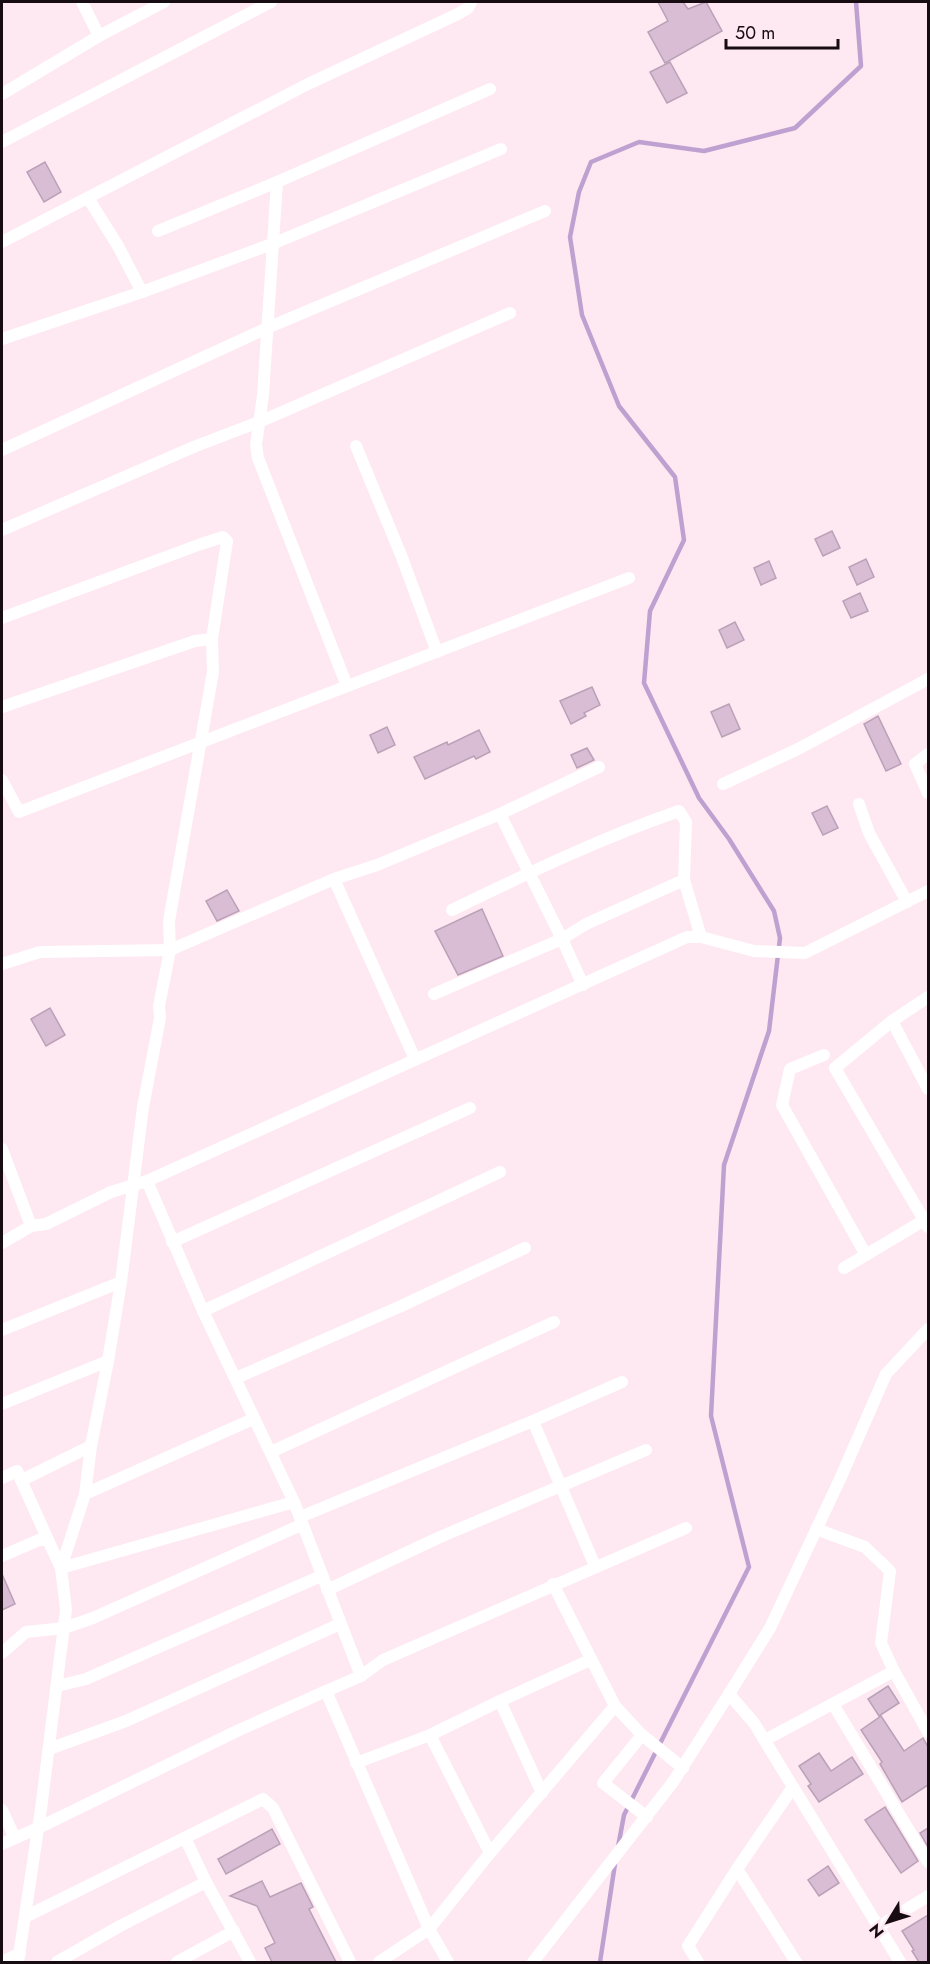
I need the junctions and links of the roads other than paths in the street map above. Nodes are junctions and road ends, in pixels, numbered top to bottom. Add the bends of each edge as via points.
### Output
1 (82, 2) edge
2 (164, 2) edge
3 (271, 2) edge
4 (471, 2) edge
5 (99, 36) junction
6 (490, 89) dead end
7 (2, 94) edge
8 (2, 142) edge
9 (501, 149) dead end
10 (277, 182) junction
11 (88, 198) junction
12 (546, 212) dead end
13 (158, 231) dead end
14 (2, 242) edge
15 (272, 244) junction
16 (142, 292) junction
17 (510, 313) dead end
18 (267, 328) junction
19 (2, 339) edge
20 (259, 422) junction
21 (356, 446) dead end
22 (2, 450) edge
23 (2, 530) edge
24 (629, 578) dead end
25 (2, 618) edge
26 (212, 639) junction
27 (436, 652) junction
28 (928, 679) edge
29 (347, 686) junction
30 (2, 708) edge
31 (200, 742) junction
32 (928, 754) edge
33 (599, 767) dead end
34 (2, 780) edge
35 (723, 784) dead end
36 (928, 793) edge
37 (859, 804) dead end
38 (500, 814) junction
39 (530, 873) junction
40 (334, 879) junction
41 (684, 880) junction
42 (928, 891) edge
43 (907, 902) junction
44 (452, 910) dead end
45 (701, 937) junction
46 (562, 939) junction
47 (170, 950) junction
48 (2, 964) edge
49 (583, 985) junction
50 (434, 994) dead end
51 (928, 997) edge
52 (892, 1021) junction
53 (824, 1055) dead end
54 (415, 1059) junction
55 (928, 1089) edge
56 (470, 1108) dead end
57 (2, 1149) edge
58 (500, 1172) dead end
59 (147, 1181) junction
60 (134, 1185) junction
61 (927, 1222) edge
62 (32, 1226) junction
63 (172, 1242) junction
64 (2, 1243) edge
65 (525, 1248) dead end
66 (866, 1255) junction
67 (844, 1268) dead end
68 (121, 1282) junction
69 (202, 1311) junction
70 (554, 1322) dead end
71 (928, 1329) edge
72 (2, 1330) edge
73 (108, 1361) junction
74 (236, 1378) junction
75 (622, 1382) dead end
76 (2, 1404) edge
77 (253, 1419) junction
78 (533, 1421) junction
79 (90, 1446) junction
80 (646, 1450) dead end
81 (271, 1452) junction
82 (2, 1478) edge
83 (22, 1480) junction
84 (561, 1485) junction
85 (85, 1494) junction
86 (294, 1502) junction
87 (300, 1521) junction
88 (686, 1528) dead end
89 (816, 1529) junction
90 (48, 1540) junction
91 (2, 1556) edge
92 (595, 1566) junction
93 (61, 1568) junction
94 (321, 1576) junction
95 (553, 1584) junction
96 (327, 1590) junction
97 (340, 1624) junction
98 (64, 1628) junction
99 (2, 1653) edge
100 (590, 1660) junction
101 (894, 1671) junction
102 (361, 1676) junction
103 (57, 1686) junction
104 (326, 1691) junction
105 (729, 1694) junction
106 (500, 1701) junction
107 (833, 1704) junction
108 (615, 1706) junction
109 (928, 1732) edge
110 (430, 1735) junction
111 (646, 1738) junction
112 (765, 1740) junction
113 (49, 1749) junction
114 (356, 1763) junction
115 (682, 1768) junction
116 (793, 1787) junction
117 (542, 1793) junction
118 (2, 1810) edge
119 (642, 1813) junction
120 (38, 1828) junction
121 (15, 1838) junction
122 (185, 1838) junction
123 (2, 1844) edge
124 (490, 1853) junction
125 (928, 1862) edge
126 (737, 1869) junction
127 (206, 1882) junction
128 (928, 1896) edge
129 (25, 1917) junction
130 (878, 1927) junction
131 (429, 1929) junction
132 (234, 1931) junction
133 (19, 1958) edge
134 (2, 1962) edge
135 (57, 1962) edge
136 (177, 1962) edge
137 (250, 1962) edge
138 (350, 1962) edge
139 (379, 1962) edge
140 (448, 1962) edge
141 (533, 1962) edge
142 (698, 1962) edge
143 (796, 1962) edge
144 (900, 1962) edge

1 - 5 street
2 - 5 street
3 - 8 street
4 - 11 street via 458,14 308,84
5 - 7 street
6 - 10 street
9 - 15 street
10 - 13 street
10 - 15 street
11 - 14 street
11 - 16 street
12 - 18 street
15 - 16 street
15 - 18 street
16 - 19 street
17 - 20 street
18 - 20 street
18 - 22 street
20 - 23 street
20 - 29 street via 258,458
21 - 27 street
24 - 27 street
25 - 26 street via 223,537 227,541
26 - 30 street via 195,641
26 - 31 street via 213,672
27 - 29 street
28 - 35 street via 798,749
29 - 31 street
31 - 34 street via 19,812
31 - 47 street via 169,921
32 - 36 street via 915,764
33 - 38 street
37 - 43 street via 869,833
38 - 39 street
38 - 40 street via 377,866
39 - 41 street via 679,812 686,822
39 - 44 street
39 - 46 street
40 - 47 street
40 - 54 street
41 - 45 street
41 - 46 street via 586,924
42 - 43 street
43 - 45 street via 805,953 754,951
45 - 49 street via 687,937
46 - 49 street
46 - 50 street
47 - 48 street via 40,951
47 - 60 street
49 - 54 street
51 - 52 street
52 - 55 street
52 - 61 street via 835,1068
53 - 66 street via 790,1069 782,1105
54 - 59 street
56 - 63 street
57 - 62 street
58 - 69 street
59 - 60 street
59 - 63 street
60 - 62 street via 46,1224
60 - 68 street
61 - 66 street
62 - 64 street
63 - 69 street
65 - 74 street
66 - 67 street
68 - 72 street
68 - 73 street
69 - 74 street
70 - 81 street
71 - 89 street via 886,1374
73 - 76 street
73 - 79 street
74 - 77 street
75 - 78 street
77 - 81 street
77 - 85 street
78 - 84 street
78 - 87 street
79 - 83 street
79 - 85 street
80 - 84 street
81 - 86 street
82 - 83 street via 17,1471
83 - 90 street
84 - 92 street
84 - 96 street via 440,1536
85 - 93 street
86 - 87 street
86 - 93 street
87 - 94 street
87 - 98 street
88 - 92 street
89 - 101 street via 865,1547 890,1571 881,1643
89 - 105 street via 770,1628
90 - 91 street
90 - 93 street
92 - 95 street
93 - 98 street
94 - 96 street
94 - 103 street via 86,1678
95 - 100 street
95 - 102 street via 383,1660
96 - 97 street
97 - 102 street
97 - 113 street via 126,1721
98 - 99 street via 26,1632
98 - 103 street
100 - 106 street
100 - 108 street
101 - 107 street
101 - 109 street
102 - 104 street
103 - 113 street
104 - 114 street
104 - 120 street
105 - 112 street
105 - 115 street
106 - 110 street
106 - 117 street
107 - 112 street
107 - 125 street
108 - 111 street
108 - 117 street
110 - 114 street
110 - 124 street
111 - 115 street
111 - 119 street via 603,1783
112 - 116 street
113 - 120 street
114 - 131 street
115 - 119 street
116 - 126 street
116 - 130 street
117 - 124 street
118 - 121 street
119 - 141 street via 626,1843
120 - 121 street
120 - 129 street
121 - 123 street
122 - 127 street
122 - 129 street
122 - 138 street via 263,1799 273,1808
124 - 131 street
126 - 142 street via 688,1946
126 - 143 street
127 - 132 street
127 - 135 street
128 - 130 street
129 - 133 street
130 - 144 street
131 - 139 street
131 - 140 street
132 - 136 street
132 - 137 street
133 - 134 street

